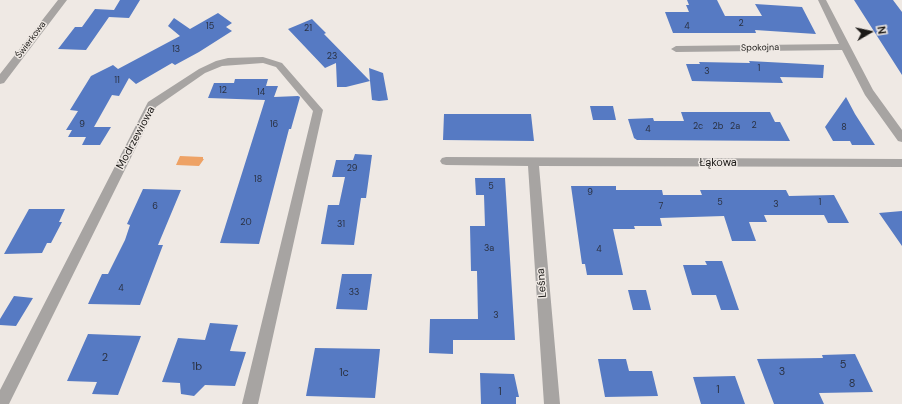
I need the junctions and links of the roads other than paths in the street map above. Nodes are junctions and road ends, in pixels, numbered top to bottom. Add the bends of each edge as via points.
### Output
1 (62, 0) edge
2 (822, 0) edge
3 (845, 48) junction
4 (676, 49) dead end
5 (0, 81) edge
6 (902, 138) edge
7 (446, 161) dead end
8 (533, 162) junction
9 (902, 163) edge
10 (2, 404) edge
11 (250, 404) edge
12 (552, 404) edge

1 - 5 street, Świerkowa
2 - 3 street
3 - 4 street, Spokojna
3 - 6 street via 869,92
7 - 8 street, Łąkowa
8 - 9 street, Łąkowa
8 - 12 street, Leśna
10 - 11 street, Modrzewiowa via 152,105 202,71 228,60 264,60 279,66 318,110

